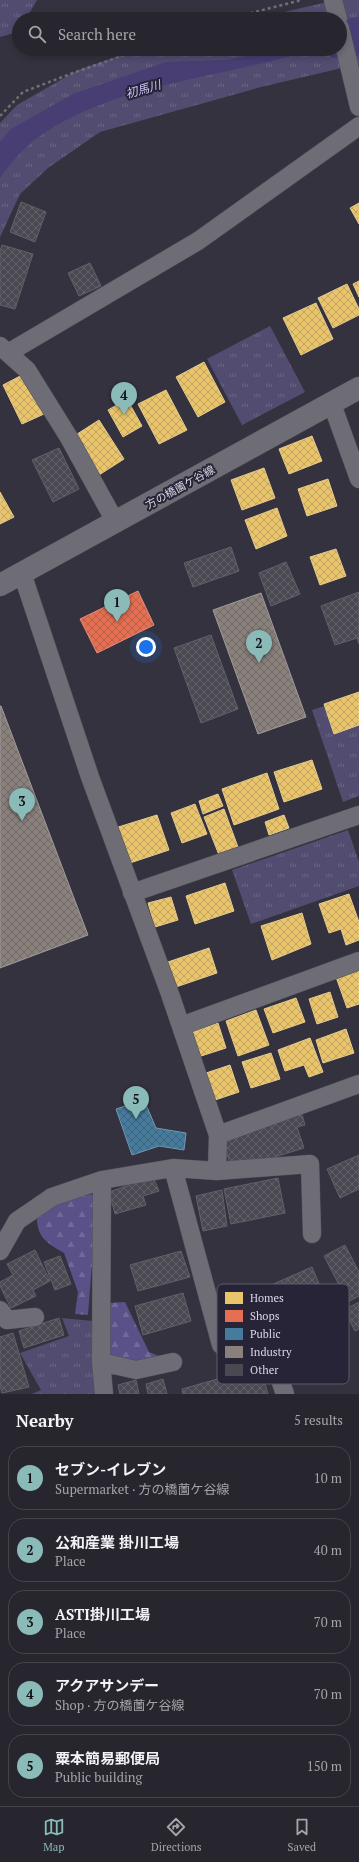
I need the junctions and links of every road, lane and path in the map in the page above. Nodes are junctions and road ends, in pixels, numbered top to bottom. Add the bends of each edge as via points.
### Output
1 (302, 0) edge
2 (255, 12) edge
3 (347, 55) edge
4 (121, 56) edge
5 (359, 107) edge
6 (0, 116) edge
7 (359, 126) edge
8 (4, 349) edge
9 (359, 388) edge
10 (332, 404) junction
11 (359, 479) edge
12 (116, 523) junction
13 (22, 573) junction
14 (0, 585) edge
15 (359, 814) edge
16 (132, 893) junction
17 (359, 961) edge
18 (181, 1026) junction
19 (359, 1084) edge
20 (218, 1135) junction
21 (173, 1168) junction
22 (217, 1171) junction
23 (102, 1180) junction
24 (312, 1234) dead end
25 (0, 1251) edge
26 (0, 1310) edge
27 (35, 1317) dead end
28 (217, 1330) edge
29 (100, 1362) junction
30 (174, 1362) dead end
31 (282, 1384) edge
32 (104, 1394) edge
33 (285, 1394) edge

1 - 2 path
3 - 5 street
4 - 6 path via 23,92
7 - 8 street via 198,241
8 - 12 street via 27,370 68,436
9 - 10 main road, 方の橋薗ケ谷線
10 - 11 street
10 - 12 main road, 方の橋薗ケ谷線
12 - 13 main road, 方の橋薗ケ谷線
13 - 14 main road, 方の橋薗ケ谷線
13 - 16 street via 90,777
15 - 16 street
16 - 18 street
17 - 18 street
18 - 20 street
19 - 20 street
20 - 22 street
21 - 22 street
21 - 23 street
21 - 28 street
22 - 24 street via 310,1164
23 - 25 street via 52,1197 17,1221
23 - 29 street
26 - 27 street via 7,1320
29 - 30 street via 136,1370
29 - 32 street
31 - 33 street

